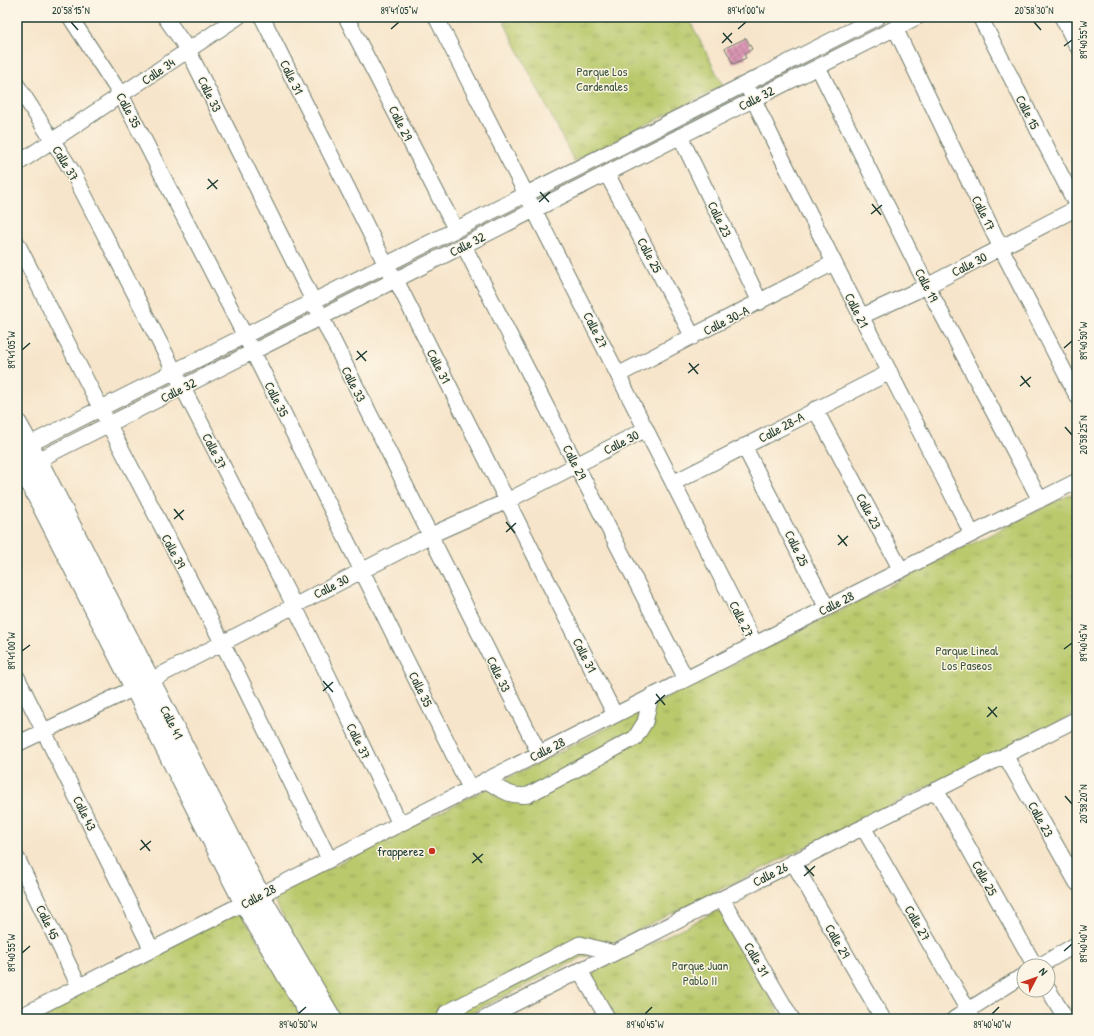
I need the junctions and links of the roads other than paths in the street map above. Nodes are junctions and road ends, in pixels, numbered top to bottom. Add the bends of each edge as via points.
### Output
1 (70, 17) edge
2 (166, 17) edge
3 (238, 17) edge
4 (262, 17) edge
5 (346, 17) edge
6 (436, 17) edge
7 (878, 17) edge
8 (917, 17) edge
9 (980, 17) edge
10 (1062, 17) edge
11 (895, 28) junction
12 (1077, 46) edge
13 (188, 50) junction
14 (818, 67) junction
15 (746, 84) junction
16 (17, 85) edge
17 (121, 95) junction
18 (754, 100) junction
19 (680, 136) junction
20 (53, 140) junction
21 (17, 164) edge
22 (607, 174) junction
23 (527, 194) junction
24 (1077, 207) edge
25 (535, 210) junction
26 (456, 230) junction
27 (17, 243) edge
28 (464, 246) junction
29 (1001, 248) junction
30 (833, 263) junction
31 (386, 265) junction
32 (396, 280) junction
33 (927, 286) junction
34 (313, 302) junction
35 (760, 302) junction
36 (860, 317) junction
37 (321, 318) junction
38 (245, 336) junction
39 (693, 337) junction
40 (253, 352) junction
41 (175, 371) junction
42 (890, 372) junction
43 (618, 375) junction
44 (183, 388) junction
45 (1077, 396) edge
46 (101, 409) junction
47 (815, 409) junction
48 (17, 423) edge
49 (109, 425) junction
50 (646, 429) junction
51 (744, 446) junction
52 (23, 459) edge
53 (577, 465) junction
54 (1077, 481) edge
55 (672, 483) junction
56 (1040, 500) junction
57 (507, 501) junction
58 (972, 534) junction
59 (431, 535) junction
60 (363, 570) junction
61 (901, 570) junction
62 (294, 605) junction
63 (827, 608) junction
64 (223, 644) junction
65 (755, 644) junction
66 (17, 677) edge
67 (686, 679) junction
68 (143, 684) junction
69 (651, 696) junction
70 (615, 715) junction
71 (1076, 720) edge
72 (45, 731) junction
73 (17, 744) edge
74 (539, 753) junction
75 (1005, 755) junction
76 (485, 780) junction
77 (470, 788) junction
78 (936, 790) junction
79 (400, 824) junction
80 (863, 827) junction
81 (17, 858) edge
82 (329, 859) junction
83 (793, 862) junction
84 (1077, 883) edge
85 (252, 899) junction
86 (722, 899) junction
87 (1077, 944) edge
88 (152, 950) junction
89 (614, 953) junction
90 (1030, 958) edge
91 (1053, 958) edge
92 (580, 971) junction
93 (1016, 981) edge
94 (79, 986) junction
95 (1053, 998) edge
96 (512, 1013) edge
97 (970, 1015) edge
98 (17, 1018) edge
99 (312, 1019) edge
100 (332, 1019) edge
101 (445, 1019) edge
102 (484, 1019) edge
103 (608, 1019) edge
104 (792, 1019) edge
105 (883, 1019) edge
106 (954, 1019) edge
107 (1066, 1019) edge

1 - 17 street, Calle 35
2 - 13 street, Calle 33
3 - 13 street, Calle 34
4 - 31 street, Calle 31
5 - 26 street, Calle 29
6 - 23 street, Calle 27
7 - 15 street, Calle 32
8 - 11 street, Calle 32
9 - 24 street, Calle 15
10 - 12 street
11 - 14 street, Calle 32
11 - 29 street, Calle 17
13 - 17 street, Calle 34
13 - 34 street, Calle 33
14 - 18 street, Calle 32
14 - 33 street, Calle 19
15 - 18 street, Calle 21
15 - 23 street, Calle 32
16 - 20 street, Calle 37
17 - 20 street, Calle 34
17 - 38 street, Calle 35
18 - 19 street, Calle 32
18 - 30 street, Calle 21
19 - 22 street, Calle 32
19 - 35 street, Calle 23
20 - 21 street, Calle 34
20 - 41 street, Calle 37 via 72,171
22 - 25 street, Calle 32
22 - 39 street, Calle 25
23 - 25 street, Calle 27
23 - 26 street, Calle 32
24 - 29 street, Calle 30
25 - 28 street, Calle 32
25 - 43 street, Calle 27
26 - 31 street, Calle 32
27 - 46 street, Calle 39
28 - 32 street, Calle 32
28 - 53 street, Calle 29
29 - 33 street, Calle 30
29 - 45 street, Calle 17
30 - 35 street, Calle 30-A
30 - 36 street, Calle 21
31 - 32 street, Calle 31
31 - 34 street, Calle 32
32 - 37 street, Calle 32
32 - 57 street, Calle 31
33 - 36 street, Calle 30
33 - 56 street, Calle 19
34 - 37 street, Calle 33
34 - 38 street, Calle 32
35 - 39 street, Calle 30-A
36 - 42 street, Calle 21
37 - 40 street, Calle 32
37 - 59 street, Calle 33
38 - 40 street, Calle 35
38 - 41 street, Calle 32
39 - 43 street, Calle 30-A
40 - 44 street, Calle 32
40 - 60 street, Calle 35
41 - 44 street, Calle 37
41 - 46 street, Calle 32
42 - 47 street, Calle 28-A
42 - 58 street, Calle 21
43 - 50 street, Calle 27
44 - 49 street, Calle 32
44 - 62 street, Calle 37
46 - 49 street, Calle 39
46 - 52 street, Calle 32
47 - 51 street, Calle 28-A
47 - 61 street, Calle 23
48 - 52 main road, Calle 41
49 - 52 street, Calle 32
49 - 64 street, Calle 39
50 - 53 street, Calle 30
50 - 55 street, Calle 27
51 - 55 street, Calle 28-A
51 - 63 street, Calle 25
52 - 68 main road, Calle 41
53 - 57 street, Calle 30
53 - 67 street, Calle 29
54 - 56 street, Calle 28
55 - 65 street, Calle 27
56 - 58 street, Calle 28
57 - 59 street, Calle 30
57 - 70 street, Calle 31
58 - 61 street, Calle 28
59 - 60 street, Calle 30
59 - 74 street, Calle 33
60 - 62 street, Calle 30
60 - 77 street, Calle 35
61 - 63 street, Calle 28
62 - 64 street, Calle 30
62 - 79 street, Calle 37
63 - 65 street, Calle 28
64 - 68 street, Calle 30
64 - 82 street, Calle 39
65 - 67 street, Calle 28
66 - 72 street, Calle 43
67 - 69 street, Calle 28
68 - 72 street, Calle 30
68 - 85 main road, Calle 41
69 - 70 street, Calle 28
69 - 76 street via 645,722 635,738 528,795 518,797 509,794
70 - 74 street, Calle 28
71 - 75 street, Calle 26
72 - 73 street, Calle 30
72 - 88 street, Calle 43
74 - 76 street, Calle 28
75 - 78 street, Calle 26
75 - 84 street, Calle 23
76 - 77 street, Calle 28
77 - 79 street, Calle 28
78 - 80 street, Calle 26
78 - 90 street, Calle 25
79 - 82 street, Calle 28
80 - 83 street, Calle 26
80 - 97 street, Calle 27
81 - 94 street, Calle 45
82 - 85 street, Calle 28
83 - 86 street, Calle 26
83 - 105 street, Calle 29
85 - 88 street, Calle 28
85 - 99 main road, Calle 41
85 - 100 main road, Calle 41
86 - 89 street, Calle 26
86 - 104 street, Calle 31
87 - 91 street
88 - 94 street, Calle 28
89 - 92 street, Calle 26
89 - 101 street via 580,944 446,1013
92 - 96 street, Calle 26
92 - 103 street
93 - 97 street
94 - 98 street, Calle 28
95 - 107 street
96 - 102 street, Calle 26
97 - 106 street

